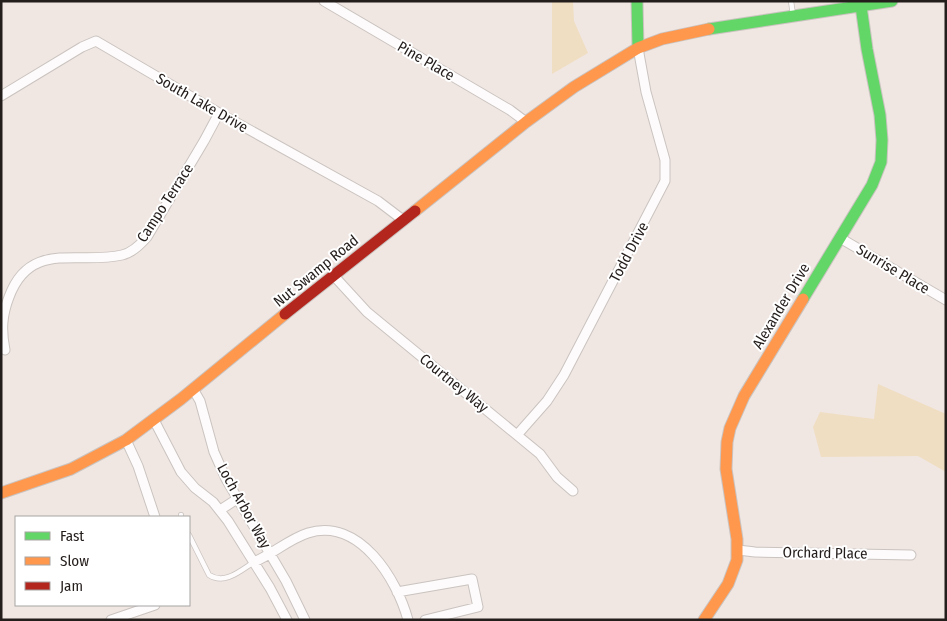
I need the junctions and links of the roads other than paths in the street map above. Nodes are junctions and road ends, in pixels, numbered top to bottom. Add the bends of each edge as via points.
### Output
1 (324, 1) edge
2 (637, 1) edge
3 (791, 1) edge
4 (888, 2) edge
5 (840, 5) edge
6 (861, 6) junction
7 (793, 16) junction
8 (638, 48) junction
9 (1, 96) edge
10 (219, 113) junction
11 (526, 122) junction
12 (403, 220) junction
13 (840, 238) junction
14 (334, 276) junction
15 (946, 300) edge
16 (5, 350) dead end
17 (192, 389) junction
18 (154, 420) junction
19 (517, 435) junction
20 (126, 440) junction
21 (574, 490) dead end
22 (1, 493) edge
23 (237, 499) junction
24 (220, 510) junction
25 (155, 516) edge
26 (190, 537) edge
27 (738, 550) junction
28 (270, 554) junction
29 (911, 555) dead end
30 (254, 562) junction
31 (397, 592) junction
32 (152, 606) edge
33 (111, 620) edge
34 (287, 620) edge
35 (304, 620) edge
36 (408, 620) edge
37 (425, 620) edge
38 (704, 620) edge

1 - 11 street, Pine Place
2 - 8 main road
3 - 7 lane
4 - 6 main road, Nut Swamp Road
5 - 6 main road, Nut Swamp Road
5 - 7 main road, Nut Swamp Road
6 - 13 main road, Alexander Drive via 880,114 881,162 872,185
7 - 8 main road, Nut Swamp Road via 712,28
8 - 11 main road, Nut Swamp Road via 574,87
8 - 19 street, Todd Drive via 646,92 665,160 665,181 564,375 547,401
9 - 10 street, South Lake Drive via 96,41
10 - 12 street, South Lake Drive via 378,201
10 - 16 street, Campo Terrace via 147,238 139,246 121,255 42,260 23,272 12,289 3,316
11 - 12 main road, Nut Swamp Road
12 - 14 main road, Nut Swamp Road
13 - 15 street, Sunrise Place
13 - 27 main road, Alexander Drive via 730,424 724,459
14 - 17 main road, Nut Swamp Road
14 - 19 street, Courtney Way via 367,312
17 - 18 main road, Nut Swamp Road
17 - 23 street, Loch Arbor Way via 200,401 214,452
18 - 20 main road, Nut Swamp Road
18 - 24 street, Loch Arbor Way via 181,472
19 - 21 street, Courtney Way
20 - 22 main road, Nut Swamp Road via 71,469
20 - 25 street
23 - 24 street
23 - 28 street, Loch Arbor Way
24 - 30 street, Loch Arbor Way
26 - 30 lane via 209,575 214,578 229,577
27 - 29 street, Orchard Place
27 - 38 main road, Alexander Drive via 727,586
28 - 30 street
28 - 31 street via 313,532 342,535 363,545 375,556
28 - 35 street, Loch Arbor Way
30 - 34 street, Loch Arbor Way
31 - 36 street
31 - 37 street via 472,579 478,607
32 - 33 street

